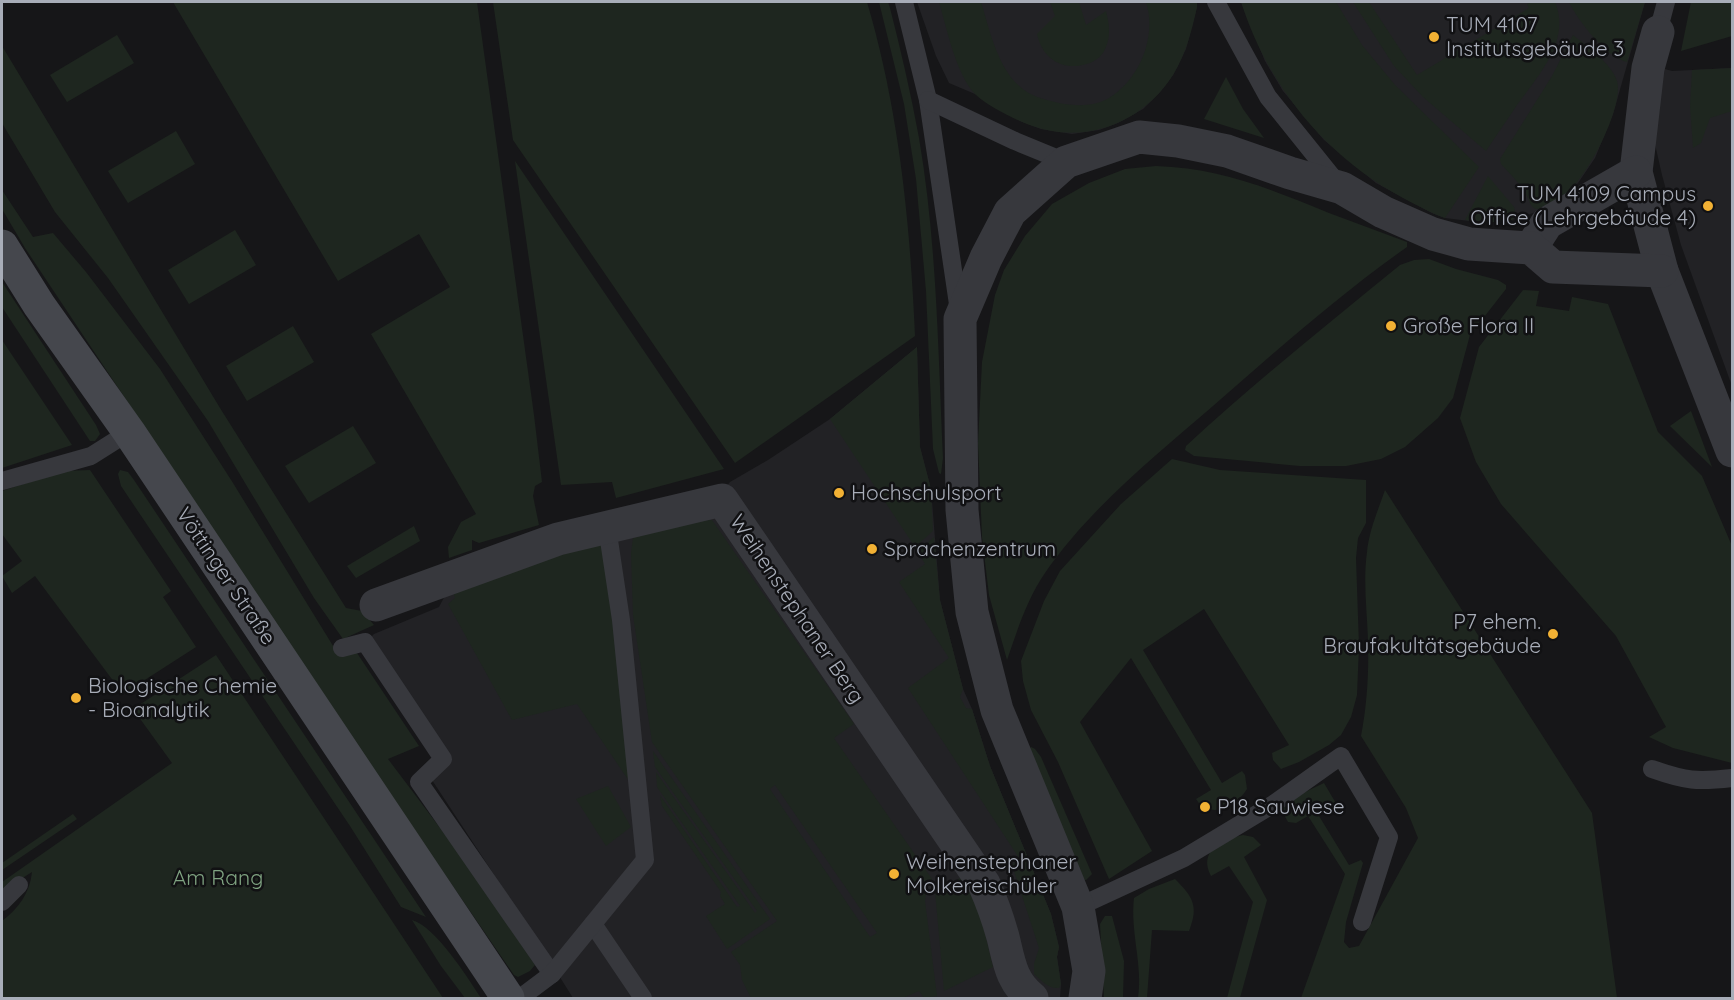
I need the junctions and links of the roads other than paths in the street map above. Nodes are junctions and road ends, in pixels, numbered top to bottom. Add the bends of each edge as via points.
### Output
1 (904, 2) edge
2 (1216, 2) edge
3 (1666, 2) edge
4 (1658, 33) joint
5 (928, 100) junction
6 (1066, 162) junction
7 (1636, 172) junction
8 (1342, 188) junction
9 (2, 246) edge
10 (1531, 248) junction
11 (1662, 271) junction
12 (960, 319) junction
13 (129, 432) junction
14 (1732, 451) edge
15 (2, 481) edge
16 (607, 527) junction
17 (376, 606) dead end
18 (342, 648) dead end
19 (1652, 769) dead end
20 (1732, 778) edge
21 (19, 885) dead end
22 (2, 903) edge
23 (1078, 907) junction
24 (1362, 921) dead end
25 (593, 924) junction
26 (552, 974) junction
27 (508, 999) edge
28 (520, 999) edge
29 (643, 999) edge
30 (1032, 999) edge
31 (1086, 999) edge

1 - 5 lane
2 - 8 lane via 1268,96
3 - 4 lane
4 - 7 street via 1648,68
5 - 6 lane
5 - 12 lane
6 - 8 street via 1139,137 1227,151
6 - 12 street via 1010,212
7 - 10 street via 1547,223
7 - 11 street
8 - 10 street via 1433,234 1468,244
9 - 13 main road, Vöttinger Straße
10 - 11 street via 1553,267
11 - 14 street
12 - 23 street via 962,510 972,612 997,710
13 - 15 lane via 91,456
13 - 27 main road, Vöttinger Straße
16 - 17 street, Weihenstephaner Berg via 558,539
16 - 25 lane via 621,620 645,860
16 - 30 street, Weihenstephaner Berg via 722,500 984,884 1012,976
18 - 26 lane via 365,642 443,759 419,782
19 - 20 lane via 1700,782
21 - 22 lane
23 - 24 lane via 1184,858 1272,805 1341,756 1389,837
23 - 31 street via 1089,971
25 - 26 lane
25 - 29 lane
26 - 28 lane

